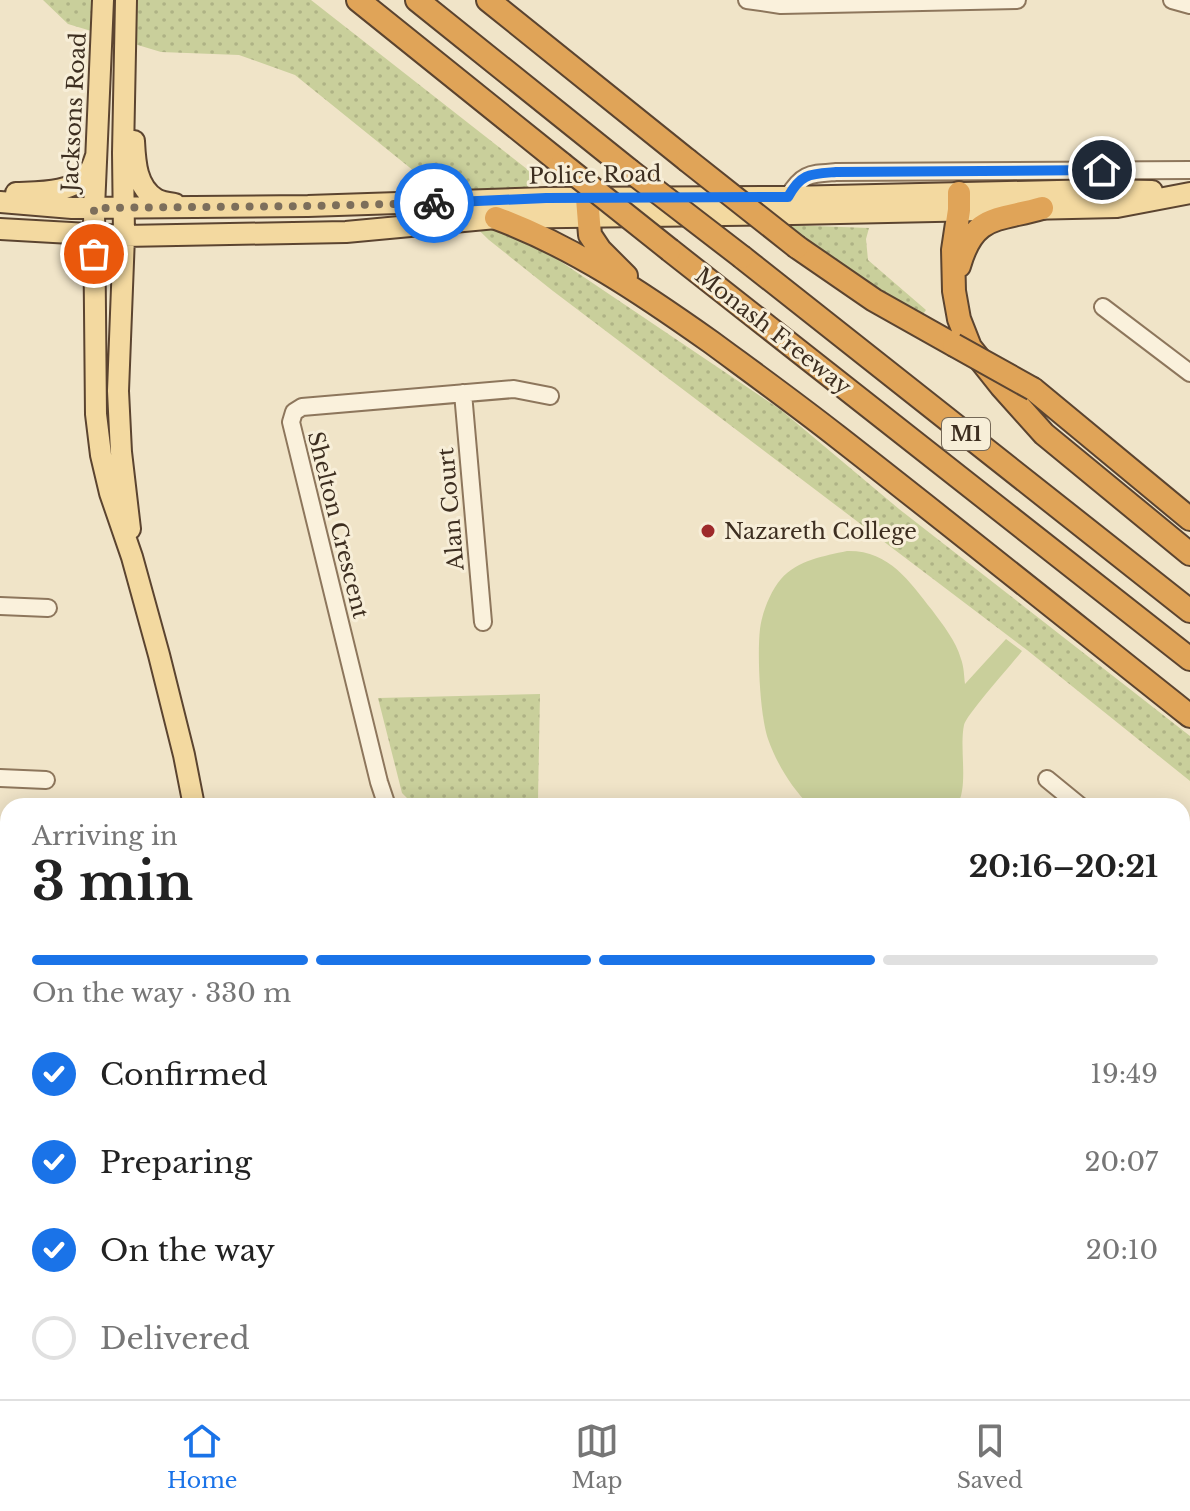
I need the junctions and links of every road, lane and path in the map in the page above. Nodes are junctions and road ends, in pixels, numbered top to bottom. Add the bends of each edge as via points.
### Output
1 (103, 0) edge
2 (126, 0) edge
3 (358, 0) edge
4 (417, 0) edge
5 (488, 0) edge
6 (747, 0) edge
7 (1017, 0) edge
8 (1172, 0) edge
9 (1190, 5) edge
10 (124, 90) junction
11 (96, 155) junction
12 (1190, 170) edge
13 (0, 193) edge
14 (1190, 193) edge
15 (788, 197) junction
16 (0, 202) edge
17 (959, 202) junction
18 (308, 206) junction
19 (123, 207) junction
20 (184, 207) junction
21 (94, 208) junction
22 (588, 208) junction
23 (1042, 208) junction
24 (496, 218) junction
25 (0, 229) edge
26 (346, 232) junction
27 (94, 235) junction
28 (124, 236) junction
29 (954, 291) junction
30 (650, 299) junction
31 (1103, 307) dead end
32 (1190, 373) edge
33 (463, 393) junction
34 (550, 396) dead end
35 (1190, 519) edge
36 (1190, 554) edge
37 (132, 557) junction
38 (1094, 584) junction
39 (0, 606) edge
40 (48, 608) dead end
41 (1190, 611) edge
42 (483, 622) dead end
43 (1190, 659) edge
44 (1190, 671) edge
45 (1190, 716) edge
46 (0, 778) edge
47 (1047, 779) dead end
48 (46, 780) dead end
49 (192, 798) edge
50 (385, 798) edge
51 (1070, 798) edge

1 - 11 main road, Jacksons Road
2 - 10 main road, Jacksons Road
3 - 38 highway, Monash Freeway / M1, bridge
4 - 41 highway, Monash Freeway / M1, bridge
5 - 35 highway, bridge via 797,247 874,300 1033,389
6 - 7 street via 781,5
8 - 9 street
10 - 19 main road, Jacksons Road
10 - 20 main road via 141,181 156,199
11 - 13 main road via 89,173 75,184 51,191
11 - 21 main road, Jacksons Road
12 - 15 street via 836,172 808,174
14 - 17 main road, Police Road via 1100,190
14 - 23 main road, Police Road via 1117,207
15 - 17 main road, Police Road
15 - 22 main road, Police Road
16 - 21 main road, Police Road
17 - 22 main road, Police Road
17 - 23 main road, Police Road
17 - 29 highway
18 - 20 main road, Police Road
18 - 22 main road, Police Road
18 - 26 main road via 356,216 359,221
19 - 20 main road, Police Road
19 - 21 main road, Police Road
19 - 28 main road, Jacksons Road
21 - 27 main road, Jacksons Road
22 - 24 main road, Police Road
22 - 30 highway via 590,235 600,250
23 - 29 highway via 981,225 968,241
24 - 26 main road, Police Road
24 - 30 highway via 560,246
25 - 27 main road, Police Road
26 - 28 main road, Police Road
27 - 28 main road, Police Road
27 - 37 main road, Jacksons Road via 96,414 110,493
28 - 37 main road, Jacksons Road via 118,391
29 - 36 highway via 970,347 1044,434
30 - 45 highway via 788,398
31 - 32 street
33 - 34 street, Shelton Crescent via 514,389
33 - 42 street, Alan Court
33 - 50 street, Shelton Crescent via 302,407 291,422
37 - 49 main road, Jacksons Road
38 - 43 highway, Monash Freeway / M1
38 - 44 highway
39 - 40 street
46 - 48 street
47 - 51 street

